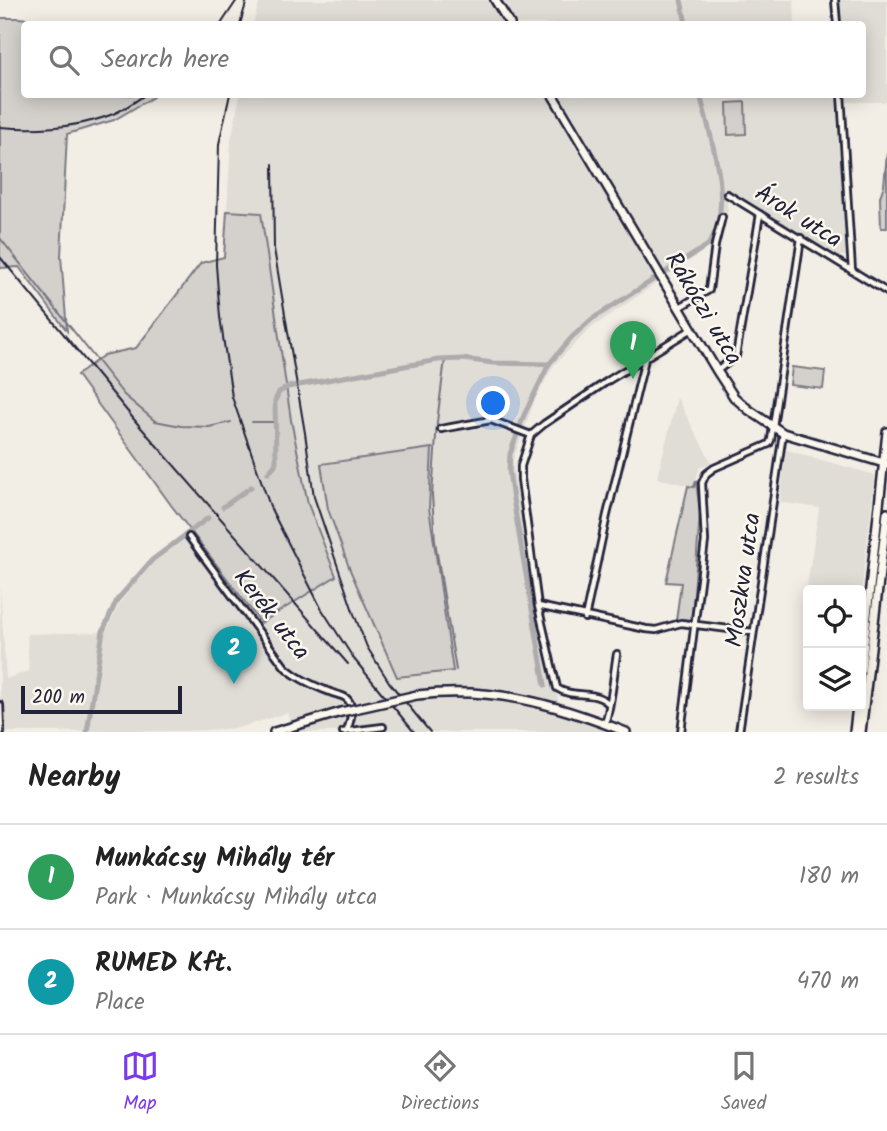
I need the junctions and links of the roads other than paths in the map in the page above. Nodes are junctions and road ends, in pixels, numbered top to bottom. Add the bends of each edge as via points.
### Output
1 (495, 0) edge
2 (835, 0) edge
3 (508, 21) edge
4 (837, 21) edge
5 (554, 98) edge
6 (841, 98) edge
7 (727, 194) dead end
8 (760, 214) junction
9 (722, 217) dead end
10 (801, 238) junction
11 (852, 271) junction
12 (887, 292) edge
13 (680, 307) junction
14 (693, 329) junction
15 (645, 358) junction
16 (717, 371) junction
17 (774, 428) junction
18 (440, 429) dead end
19 (887, 432) edge
20 (783, 433) junction
21 (531, 435) junction
22 (771, 440) junction
23 (780, 444) junction
24 (886, 464) edge
25 (887, 513) edge
26 (189, 537) dead end
27 (538, 606) junction
28 (585, 618) junction
29 (695, 624) junction
30 (753, 632) junction
31 (864, 648) edge
32 (617, 654) dead end
33 (609, 704) junction
34 (0, 705) edge
35 (856, 711) edge
36 (605, 724) junction
37 (383, 727) dead end
38 (1, 732) edge
39 (274, 732) edge
40 (345, 732) edge
41 (626, 732) edge
42 (681, 732) edge
43 (739, 732) edge
44 (854, 732) edge
45 (861, 732) edge

1 - 3 main road
2 - 4 street
5 - 13 main road, Rákóczi utca
6 - 11 street
7 - 8 street, Árok utca
8 - 10 street, Árok utca
8 - 16 street via 736,356
9 - 13 street via 709,290
10 - 11 street, Árok utca
10 - 17 street
11 - 12 street, Árok utca
13 - 14 main road, Rákóczi utca
14 - 15 street
14 - 16 main road, Rákóczi utca
15 - 21 street
15 - 28 street
16 - 17 main road, Rákóczi utca via 734,397
17 - 20 main road, Rákóczi utca
17 - 22 street
18 - 21 street via 491,420
19 - 24 main road
20 - 23 street, Moszkva utca
20 - 24 main road, Rákóczi utca
21 - 27 street via 521,479
22 - 23 street
22 - 29 street via 714,468 702,483 705,541
23 - 30 street, Moszkva utca
24 - 31 main road
25 - 45 main road
26 - 40 street, Kerék utca via 285,667 346,698 351,717
27 - 28 street
27 - 33 street via 557,688 605,699
28 - 29 street via 646,629
29 - 30 street
29 - 42 street
30 - 43 street, Moszkva utca
32 - 33 street
33 - 36 street
34 - 38 street
35 - 44 main road
36 - 39 main road, bridge via 545,704 458,692 417,695
36 - 41 main road
37 - 40 street, Kerék utca

